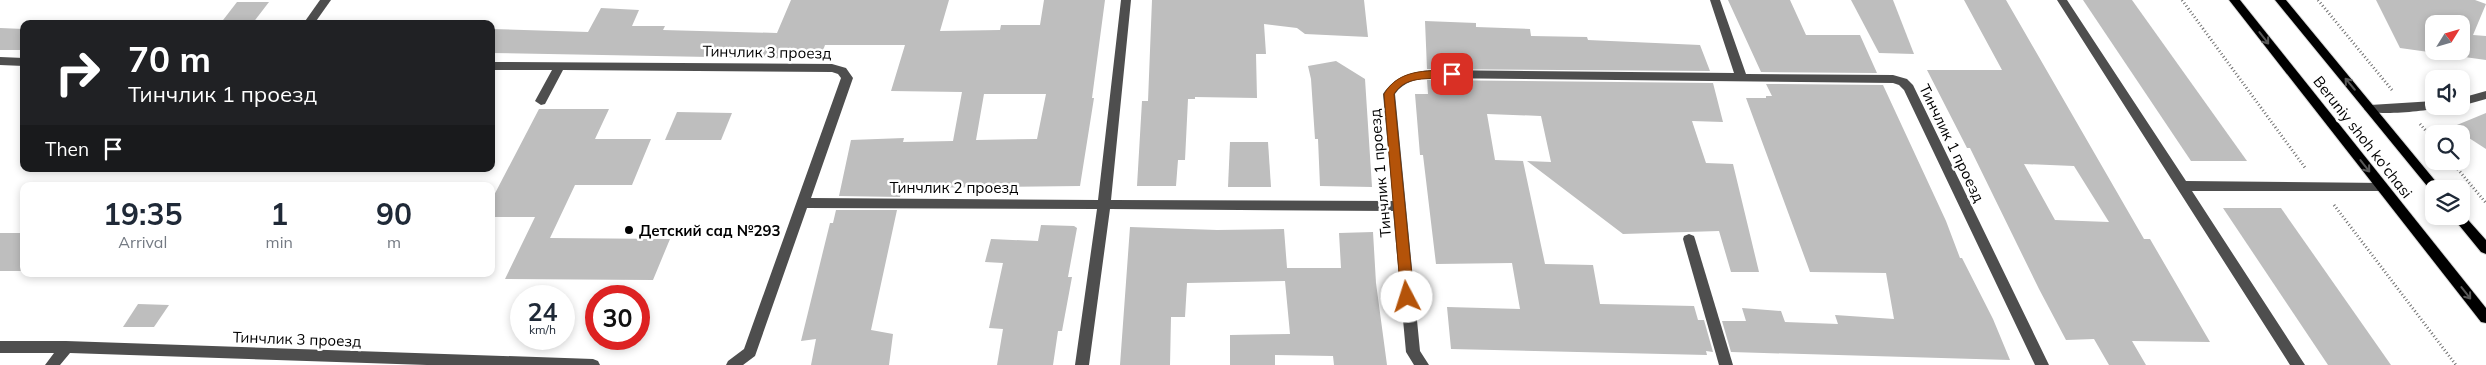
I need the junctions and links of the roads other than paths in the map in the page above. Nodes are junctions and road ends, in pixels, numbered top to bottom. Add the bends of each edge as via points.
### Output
1 (326, 0) edge
2 (1126, 0) edge
3 (1715, 0) edge
4 (2062, 0) edge
5 (2234, 0) edge
6 (2280, 0) edge
7 (311, 20) edge
8 (0, 61) edge
9 (20, 62) edge
10 (495, 66) edge
11 (560, 66) junction
12 (1741, 76) junction
13 (2486, 95) edge
14 (2470, 99) edge
15 (541, 101) dead end
16 (2425, 106) edge
17 (2370, 108) junction
18 (2429, 180) edge
19 (2182, 186) junction
20 (2381, 186) junction
21 (804, 203) junction
22 (1104, 203) junction
23 (1398, 206) junction
24 (2466, 225) edge
25 (1689, 239) dead end
26 (2486, 249) edge
27 (2486, 318) edge
28 (0, 347) edge
29 (66, 347) junction
30 (52, 365) edge
31 (592, 365) edge
32 (733, 365) edge
33 (1082, 365) edge
34 (1422, 365) edge
35 (1726, 365) edge
36 (2042, 365) edge
37 (2298, 365) edge

1 - 7 street
2 - 22 street
3 - 12 street
4 - 19 street
5 -> 20 main road, Beruniy shoh ko'chasi
17 -> 6 main road, Beruniy shoh ko'chasi
8 - 9 street
10 - 11 street, Тинчлик 3 проезд
11 - 15 street
11 - 21 street, Тинчлик 3 проезд via 832,68 842,71 847,78
12 - 23 street, Тинчлик 1 проезд via 1432,74 1404,79 1389,94
12 - 36 street, Тинчлик 1 проезд via 1893,79 1903,82 1909,88
13 - 14 street
16 - 17 street
17 - 18 main road, Beruniy shoh ko'chasi
19 - 20 street
19 - 37 street
20 -> 27 main road, Beruniy shoh ko'chasi
21 - 22 street, Тинчлик 2 проезд
21 - 32 street, Тинчлик 3 проезд via 750,352
22 - 23 street, Тинчлик 2 проезд
22 - 33 street
23 - 34 street, Тинчлик 1 проезд via 1413,352
24 - 26 main road
25 - 35 street
28 - 29 street, Тинчлик 3 проезд
29 - 30 street
29 - 31 street, Тинчлик 3 проезд

